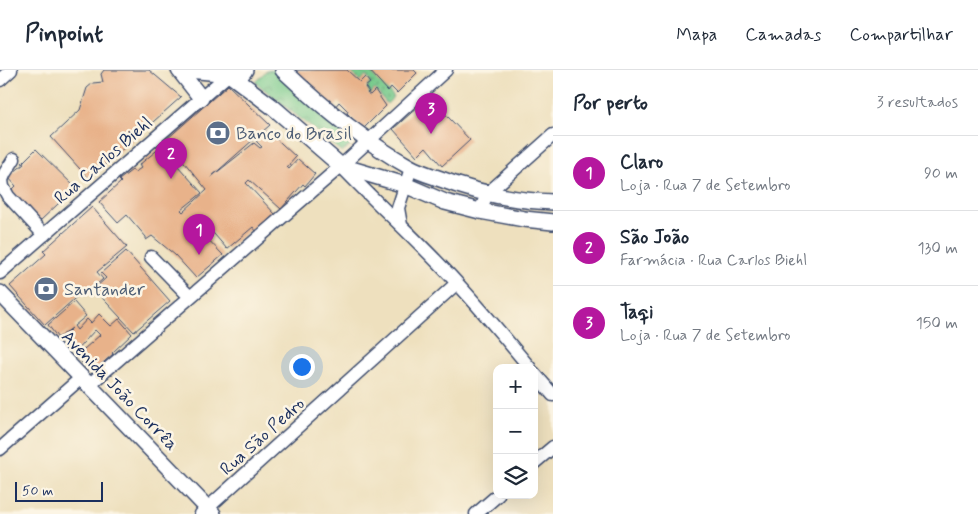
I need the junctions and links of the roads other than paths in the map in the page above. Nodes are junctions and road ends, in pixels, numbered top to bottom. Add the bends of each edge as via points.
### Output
1 (11, 70) edge
2 (179, 70) edge
3 (188, 70) edge
4 (245, 70) edge
5 (283, 70) edge
6 (446, 70) edge
7 (229, 72) edge
8 (0, 80) edge
9 (201, 98) junction
10 (553, 135) edge
11 (368, 140) junction
12 (14, 159) dead end
13 (341, 166) junction
14 (411, 168) junction
15 (405, 185) junction
16 (487, 194) junction
17 (553, 202) edge
18 (480, 212) junction
19 (553, 222) edge
20 (400, 225) junction
21 (44, 235) junction
22 (151, 257) dead end
23 (0, 273) edge
24 (457, 283) junction
25 (0, 292) edge
26 (190, 297) junction
27 (527, 364) edge
28 (538, 377) edge
29 (85, 382) junction
30 (550, 386) edge
31 (553, 447) edge
32 (0, 449) edge
33 (538, 460) edge
34 (493, 499) edge
35 (207, 512) edge
36 (476, 514) edge

1 - 8 street
2 - 9 main road
3 - 7 main road
4 - 7 main road via 241,75
5 - 11 main road
6 - 11 street
7 - 9 street, Rua Carlos Biehl
7 - 13 main road
9 - 21 street, Rua Carlos Biehl
10 - 16 street
11 - 13 street
11 - 14 main road
12 - 21 street via 4,173 3,187
13 - 15 main road
13 - 20 street
13 - 26 street
14 - 15 street
14 - 16 main road
15 - 18 main road
15 - 20 street via 398,208
16 - 17 main road
16 - 18 street
18 - 19 main road
20 - 24 street
21 - 23 street, Rua Carlos Biehl
22 - 26 street
24 - 27 street
24 - 35 street, Rua São Pedro
25 - 29 main road, Avenida João Corrêa
26 - 29 street
28 - 30 street
29 - 32 street
29 - 35 main road, Avenida João Corrêa
31 - 33 street
34 - 36 street

